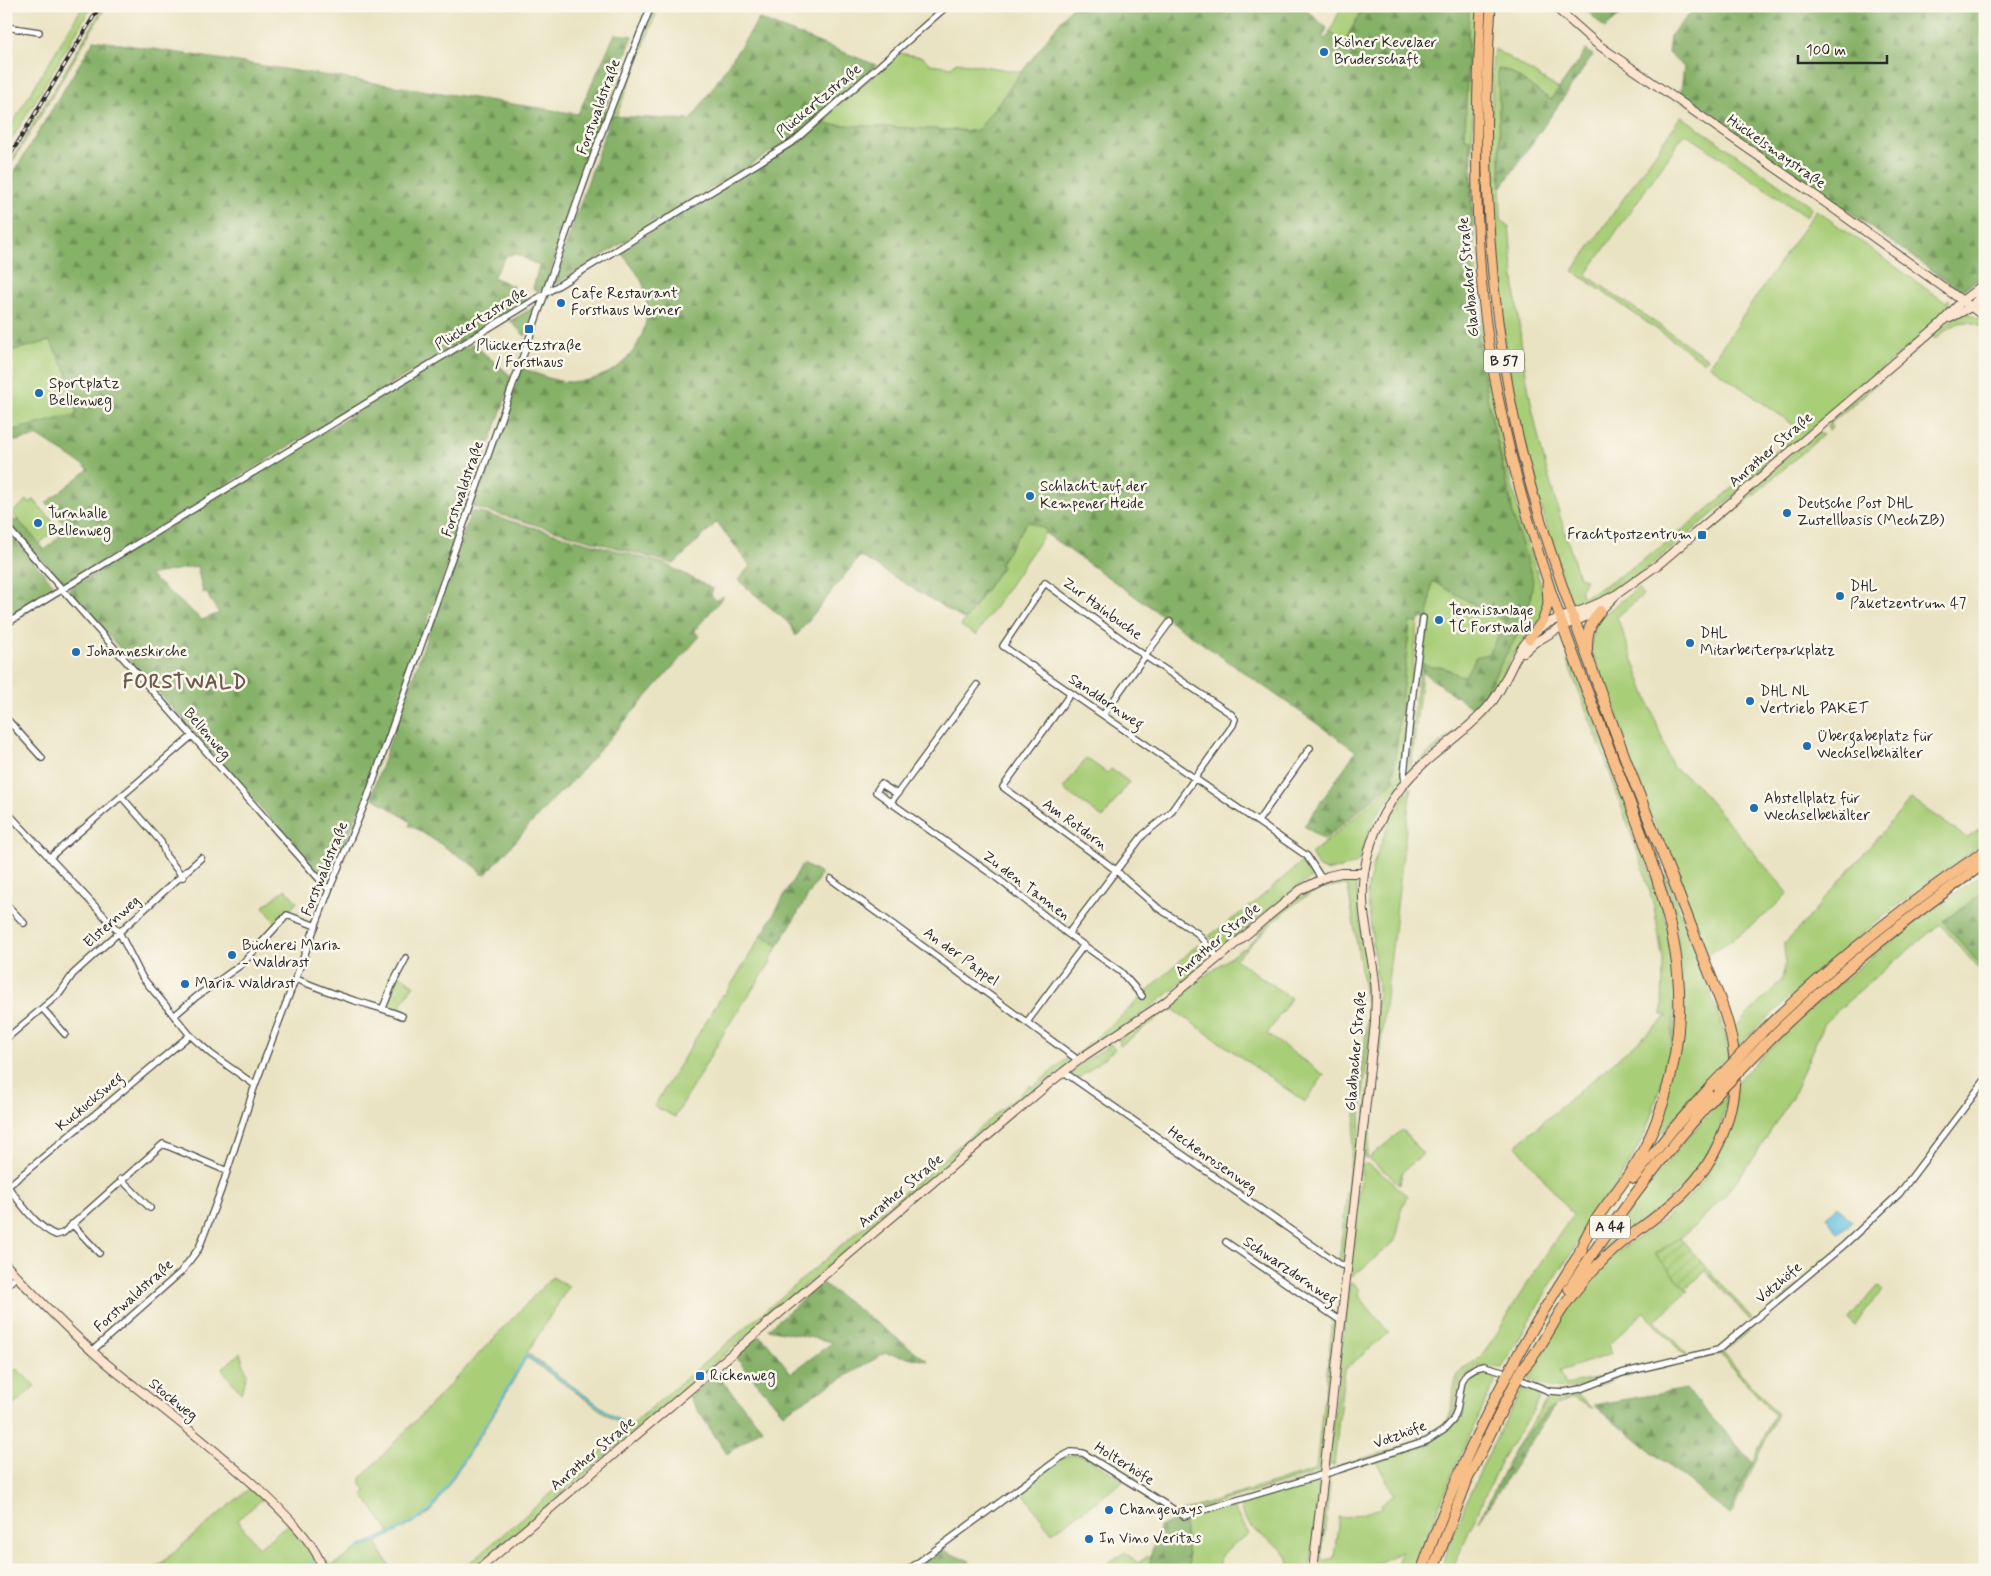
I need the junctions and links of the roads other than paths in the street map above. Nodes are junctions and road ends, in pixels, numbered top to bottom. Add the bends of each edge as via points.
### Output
1 (651, 6) edge
2 (947, 6) edge
3 (1481, 6) edge
4 (1490, 6) edge
5 (1554, 6) edge
6 (6, 28) edge
7 (39, 32) dead end
8 (1985, 283) edge
9 (1985, 290) edge
10 (546, 293) junction
11 (1962, 301) junction
12 (1971, 307) junction
13 (1985, 316) edge
14 (1940, 324) junction
15 (6, 526) edge
16 (1547, 578) junction
17 (1045, 583) joint
18 (63, 589) junction
19 (1618, 594) junction
20 (1600, 611) junction
21 (1423, 618) dead end
22 (1573, 618) junction
23 (1170, 622) dead end
24 (1561, 622) junction
25 (6, 624) edge
26 (1529, 639) junction
27 (1145, 656) junction
28 (1588, 658) junction
29 (1509, 670) junction
30 (977, 685) dead end
31 (1071, 693) junction
32 (1103, 715) junction
33 (6, 718) edge
34 (192, 736) junction
35 (1310, 748) dead end
36 (42, 758) dead end
37 (1195, 778) junction
38 (1405, 783) junction
39 (897, 794) junction
40 (120, 796) junction
41 (890, 803) junction
42 (6, 811) edge
43 (1258, 821) junction
44 (1985, 851) edge
45 (48, 858) junction
46 (201, 858) dead end
47 (1985, 864) edge
48 (1117, 870) junction
49 (1364, 873) junction
50 (183, 877) junction
51 (1321, 878) junction
52 (831, 879) dead end
53 (329, 890) junction
54 (6, 904) edge
55 (24, 922) dead end
56 (316, 926) junction
57 (118, 932) junction
58 (1068, 934) junction
59 (1084, 945) junction
60 (406, 958) dead end
61 (1218, 958) junction
62 (296, 979) junction
63 (1142, 996) dead end
64 (43, 1008) junction
65 (383, 1008) junction
66 (174, 1016) junction
67 (402, 1016) dead end
68 (1027, 1022) junction
69 (65, 1034) dead end
70 (190, 1035) junction
71 (6, 1038) edge
72 (1074, 1057) dead end
73 (1064, 1072) junction
74 (1985, 1080) edge
75 (255, 1085) junction
76 (227, 1171) junction
77 (121, 1180) junction
78 (7, 1188) edge
79 (150, 1208) dead end
80 (72, 1224) junction
81 (1226, 1242) dead end
82 (99, 1253) dead end
83 (1579, 1254) junction
84 (6, 1265) edge
85 (1347, 1266) junction
86 (17, 1276) junction
87 (6, 1286) edge
88 (1341, 1321) junction
89 (92, 1351) junction
90 (1502, 1371) dead end
91 (1522, 1376) junction
92 (1324, 1470) junction
93 (321, 1564) edge
94 (478, 1570) edge
95 (908, 1570) edge
96 (1313, 1570) edge
97 (1422, 1570) edge
98 (1432, 1570) edge

1 - 10 street, Forstwaldstraße via 605,122
2 - 10 street, Plückertzstraße via 794,142
3 - 16 main road, Gladbacher Straße / B 57 via 1476,183 1488,338 1514,472
4 - 22 main road, Gladbacher Straße / B 57 via 1488,182 1492,269 1500,336 1522,451
5 - 11 main road, Hückelsmaystraße via 1597,44
6 - 7 street
8 - 11 main road, Anrather Straße
9 - 12 main road, Anrather Straße
10 - 18 street, Plückertzstraße
10 - 53 street, Forstwaldstraße via 371,788
11 - 12 main road, Hückelsmaystraße
11 - 14 main road, Anrather Straße
12 - 13 main road, Hückelsmaystraße
12 - 14 main road, Anrather Straße
14 - 19 main road, Anrather Straße via 1689,539
15 - 18 street, Bellenweg
16 - 24 main road, Gladbacher Straße / B 57
16 - 26 main road via 1548,605 1544,620
17 - 27 street, Zur Hainbuche
17 - 31 street, Sanddornweg via 1003,646
18 - 25 street, Plückertzstraße
18 - 34 street, Bellenweg
19 - 20 main road, Anrather Straße
19 - 22 main road, Anrather Straße
20 - 22 main road, Anrather Straße
20 - 28 highway via 1590,625
21 - 38 street
22 - 24 main road, Anrather Straße
22 - 28 highway
23 - 27 street, Zur Hainbuche
24 - 26 main road, Anrather Straße via 1544,625
24 - 29 main road, Anrather Straße via 1527,648
24 - 83 highway via 1662,889 1675,941 1680,989 1676,1050 1658,1118 1640,1157 1587,1234
26 - 29 main road, Anrather Straße
27 - 32 street, Zur Hainbuche
27 - 37 street, Zur Hainbuche via 1235,719
28 - 91 highway via 1720,1000 1733,1048 1734,1088 1724,1131 1701,1174 1677,1201 1595,1267 1569,1298
29 - 38 main road, Anrather Straße via 1482,715
30 - 39 street
31 - 32 street, Sanddornweg
31 - 48 street, Am Rotdorn via 1003,787
32 - 37 street, Sanddornweg
33 - 36 street
34 - 40 street
34 - 53 street, Bellenweg
35 - 43 street
37 - 43 street, Sanddornweg
37 - 48 street via 1170,813 1143,835
38 - 49 main road, Gladbacher Straße via 1381,820
39 - 41 street
39 - 41 street, Zu den Tannen via 881,784 876,792
40 - 45 street
40 - 50 street via 162,842 166,856
41 - 58 street, Zu den Tannen via 997,878
42 - 45 street
43 - 51 street, Sanddornweg via 1310,859
44 - 83 highway, A 44, bridge via 1863,941 1765,1029 1639,1171
45 - 57 street
46 - 50 street, Elsternweg
47 - 91 highway, A 44, bridge via 1926,905 1814,997 1716,1095 1657,1164 1598,1244 1558,1307
48 - 58 street
48 - 61 street, Am Rotdorn via 1158,908 1197,933
49 - 51 main road, Anrather Straße via 1341,873
49 - 85 main road, Gladbacher Straße via 1364,921 1375,982 1375,1023
50 - 57 street, Elsternweg
51 - 61 main road, Anrather Straße via 1288,898
52 - 68 street, An der Pappel
53 - 56 street, Forstwaldstraße
54 - 55 street
56 - 62 street, Forstwaldstraße
56 - 66 street via 287,915 242,964
57 - 64 street, Elsternweg via 73,974 60,993
57 - 66 street via 142,977
58 - 59 street, Zu den Tannen
59 - 63 street, Zu den Tannen via 1121,972
59 - 68 street
60 - 65 street
61 - 73 main road, Anrather Straße via 1159,1006
62 - 65 street
62 - 75 street, Forstwaldstraße
64 - 69 street
64 - 71 street, Elsternweg
65 - 67 street
66 - 70 street
68 - 72 street, An der Pappel
70 - 75 street
70 - 78 street, Kuckucksweg
73 - 85 street, Heckenrosenweg
73 - 94 main road, Anrather Straße
74 - 91 street, Votzhöfe via 1899,1194 1844,1245 1718,1350 1622,1372 1564,1392 1549,1391
75 - 76 street, Forstwaldstraße
76 - 77 street via 163,1144
76 - 89 street, Forstwaldstraße via 199,1248 181,1272
77 - 79 street
77 - 80 street
78 - 80 street via 50,1233 56,1236
80 - 82 street
81 - 88 street, Schwarzdornweg
83 - 97 highway, A 44 via 1530,1334 1487,1414 1451,1493
84 - 86 main road, Stockweg
85 - 88 main road, Gladbacher Straße
86 - 87 street
86 - 89 main road, Stockweg
88 - 92 main road, Gladbacher Straße
89 - 93 main road, Stockweg via 248,1480 294,1524
90 - 92 street, Votzhöfe via 1484,1366 1467,1373 1462,1381 1454,1418 1437,1436
91 - 98 highway, A 44 via 1468,1478
92 - 95 street, Holterhöfe via 1184,1516 1082,1453 1071,1452
92 - 96 main road, Gladbacher Straße

